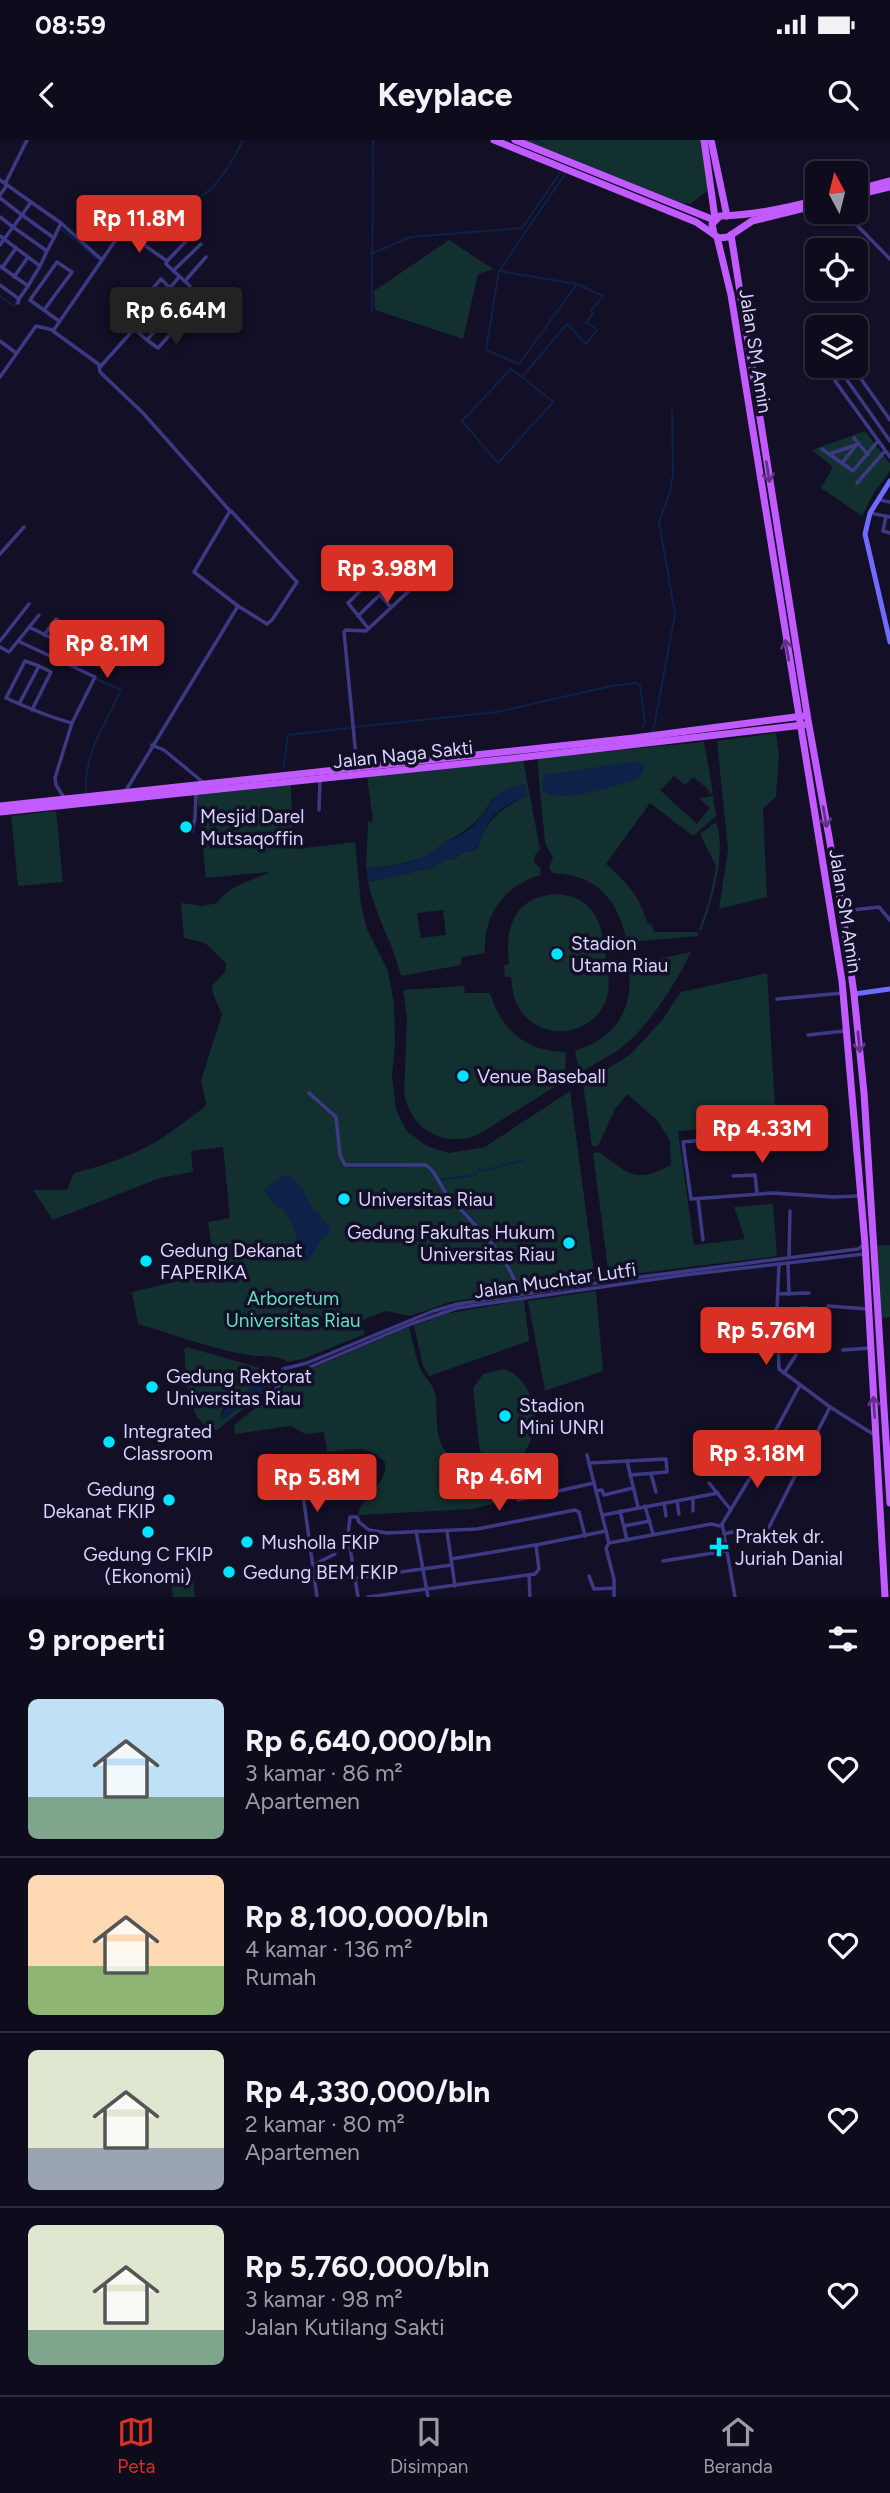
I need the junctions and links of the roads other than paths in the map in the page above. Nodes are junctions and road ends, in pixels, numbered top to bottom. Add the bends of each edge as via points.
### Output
1 (27, 140) edge
2 (494, 140) edge
3 (515, 140) edge
4 (704, 140) edge
5 (711, 140) edge
6 (0, 180) edge
7 (890, 181) edge
8 (6, 184) junction
9 (890, 187) edge
10 (868, 188) edge
11 (872, 188) junction
12 (868, 190) edge
13 (0, 197) edge
14 (31, 202) junction
15 (805, 205) edge
16 (139, 206) dead end
17 (805, 206) edge
18 (22, 215) junction
19 (0, 217) edge
20 (728, 217) junction
21 (715, 219) junction
22 (61, 223) junction
23 (856, 224) edge
24 (13, 227) junction
25 (124, 231) junction
26 (195, 232) dead end
27 (732, 234) junction
28 (715, 235) junction
29 (54, 237) junction
30 (2, 238) edge
31 (201, 244) dead end
32 (0, 245) edge
33 (16, 248) junction
34 (47, 251) junction
35 (28, 257) junction
36 (206, 257) dead end
37 (890, 259) edge
38 (102, 260) junction
39 (167, 261) junction
40 (40, 266) junction
41 (1, 267) edge
42 (173, 271) junction
43 (14, 277) junction
44 (179, 277) junction
45 (185, 281) junction
46 (0, 285) edge
47 (28, 286) junction
48 (190, 286) dead end
49 (171, 288) junction
50 (182, 299) junction
51 (44, 310) junction
52 (59, 321) junction
53 (134, 329) junction
54 (53, 330) junction
55 (147, 340) junction
56 (0, 341) edge
57 (16, 353) junction
58 (99, 366) junction
59 (0, 377) edge
60 (838, 378) edge
61 (846, 378) edge
62 (860, 378) edge
63 (876, 400) junction
64 (866, 407) junction
65 (890, 420) edge
66 (854, 438) dead end
67 (890, 440) edge
68 (878, 441) junction
69 (857, 444) junction
70 (822, 449) dead end
71 (885, 451) junction
72 (829, 454) junction
73 (868, 455) junction
74 (890, 457) edge
75 (842, 463) junction
76 (858, 483) dead end
77 (887, 488) edge
78 (890, 502) edge
79 (230, 511) junction
80 (870, 513) junction
81 (888, 517) edge
82 (24, 527) dead end
83 (890, 533) edge
84 (0, 554) edge
85 (385, 566) dead end
86 (398, 577) dead end
87 (369, 582) junction
88 (411, 588) dead end
89 (381, 594) junction
90 (29, 604) dead end
91 (238, 606) junction
92 (391, 607) junction
93 (38, 615) dead end
94 (358, 616) junction
95 (29, 627) junction
96 (368, 628) junction
97 (44, 635) junction
98 (81, 636) dead end
99 (18, 640) junction
100 (0, 641) edge
101 (58, 641) junction
102 (890, 642) edge
103 (0, 648) edge
104 (39, 666) junction
105 (796, 678) junction
106 (19, 704) junction
107 (32, 710) junction
108 (804, 721) junction
109 (72, 723) junction
110 (152, 745) junction
111 (358, 771) junction
112 (320, 778) junction
113 (204, 783) junction
114 (125, 792) junction
115 (196, 792) junction
116 (65, 799) junction
117 (0, 806) edge
118 (319, 810) dead end
119 (0, 812) edge
120 (192, 831) dead end
121 (843, 913) junction
122 (832, 917) junction
123 (890, 920) edge
124 (890, 989) edge
125 (843, 993) junction
126 (854, 994) junction
127 (777, 999) dead end
128 (847, 1031) junction
129 (808, 1035) dead end
130 (309, 1093) dead end
131 (704, 1140) dead end
132 (733, 1176) dead end
133 (757, 1194) junction
134 (862, 1196) junction
135 (698, 1199) junction
136 (790, 1211) dead end
137 (703, 1240) dead end
138 (865, 1244) junction
139 (866, 1255) junction
140 (789, 1257) junction
141 (779, 1258) junction
142 (788, 1263) junction
143 (779, 1264) junction
144 (809, 1293) dead end
145 (778, 1294) junction
146 (789, 1294) junction
147 (519, 1295) junction
148 (876, 1298) junction
149 (867, 1300) junction
150 (828, 1306) dead end
151 (807, 1308) dead end
152 (868, 1309) junction
153 (777, 1310) junction
154 (804, 1325) dead end
155 (793, 1326) junction
156 (777, 1327) junction
157 (870, 1348) junction
158 (843, 1350) dead end
159 (784, 1374) junction
160 (800, 1385) junction
161 (830, 1407) junction
162 (877, 1436) junction
163 (888, 1444) edge
164 (587, 1455) dead end
165 (298, 1458) dead end
166 (627, 1461) junction
167 (589, 1463) junction
168 (651, 1474) junction
169 (630, 1475) junction
170 (594, 1483) junction
171 (709, 1483) dead end
172 (633, 1488) junction
173 (596, 1491) junction
174 (656, 1492) dead end
175 (718, 1493) junction
176 (694, 1498) junction
177 (518, 1500) dead end
178 (677, 1501) junction
179 (664, 1503) junction
180 (890, 1503) edge
181 (645, 1506) junction
182 (638, 1507) junction
183 (731, 1510) junction
184 (620, 1511) junction
185 (693, 1511) dead end
186 (679, 1514) dead end
187 (602, 1515) junction
188 (666, 1516) dead end
189 (650, 1521) junction
190 (624, 1526) junction
191 (721, 1526) junction
192 (416, 1531) junction
193 (447, 1531) junction
194 (606, 1531) junction
195 (724, 1534) junction
196 (653, 1535) junction
197 (585, 1536) junction
198 (627, 1539) junction
199 (609, 1543) junction
200 (536, 1545) junction
201 (726, 1551) junction
202 (335, 1554) dead end
203 (451, 1559) junction
204 (663, 1561) dead end
205 (313, 1565) junction
206 (452, 1565) junction
207 (424, 1568) junction
208 (529, 1575) junction
209 (589, 1576) dead end
210 (355, 1578) junction
211 (455, 1586) junction
212 (614, 1588) junction
213 (428, 1590) junction
214 (317, 1597) edge
215 (358, 1597) edge
216 (368, 1597) edge
217 (429, 1597) edge
218 (530, 1597) edge
219 (614, 1597) edge
220 (735, 1597) edge
221 (885, 1597) edge

1 - 8 street
2 - 28 main road via 696,222
3 - 21 main road
4 - 21 main road
5 - 20 main road
6 - 8 street
7 - 11 main road
8 - 13 street
8 - 14 street
9 - 11 main road
10 - 11 main road
11 - 12 main road
13 - 18 street
14 - 18 street
14 - 22 street
15 - 20 main road
16 - 25 street
17 - 27 main road via 752,221
18 - 24 street
18 - 29 street
19 - 24 street
20 - 21 main road
20 - 27 main road via 734,223
21 - 28 main road via 711,227
22 - 29 street
22 - 38 street
23 - 37 street
24 - 30 street
24 - 34 street
25 - 38 street
25 - 39 street
26 - 39 street
27 - 28 main road via 726,238
27 -> 105 main road, Jalan SM Amin
105 -> 28 main road, Jalan SM Amin via 732,295
29 - 34 street
30 - 32 street
30 - 33 street
31 - 42 street
33 - 35 street
33 - 41 street
34 - 40 street
35 - 40 street
35 - 43 street
36 - 45 street
38 - 52 street
39 - 42 street
40 - 47 street
41 - 43 street
42 - 44 street
43 - 47 street
44 - 45 street
44 - 49 street
45 - 48 street
46 - 47 street via 18,301
49 - 50 street
49 - 53 street
49 - 53 street via 159,279 127,318
50 - 55 street
50 - 55 street via 192,310 158,348
51 - 51 street via 72,272 57,262 30,300
51 - 52 street
52 - 54 street
53 - 55 street
53 - 58 street
54 - 57 street via 36,326
54 - 58 street
56 - 57 street
57 - 59 street
58 - 79 street
60 - 68 street via 835,381
61 - 64 street
62 - 63 street
63 - 64 street
63 - 65 street
64 - 67 street
66 - 69 street
68 - 71 street
68 - 73 street
69 - 72 street
69 - 73 street
69 - 75 street
70 - 72 street
71 - 74 street
71 - 76 street
72 - 75 street
73 - 75 street via 854,471
77 - 78 street
77 - 80 main road
79 - 91 street via 194,572
79 - 91 street via 297,582 267,624
80 - 81 street
80 - 102 main road via 865,541
81 - 83 street via 883,531
82 - 84 street
85 - 87 street
86 - 89 street
87 - 89 street
87 - 94 street via 348,603
88 - 92 street
89 - 92 street
89 - 94 street
90 - 100 street
91 - 110 street
92 - 96 street
93 - 95 street
94 - 96 street
95 - 97 street
95 - 99 street
96 - 111 street via 344,632
97 - 101 street
97 - 101 street via 56,619 67,626
98 - 101 street via 75,650
99 - 103 street via 9,652
99 - 109 street via 95,677
104 - 106 street
104 - 106 street via 25,661 17,676 6,698
104 - 107 street via 51,672
105 - 108 main road, Jalan SM Amin
106 - 107 street
107 - 109 street
108 - 111 main road, Jalan Naga Sakti via 530,757
108 -> 121 main road, Jalan SM Amin
108 - 122 main road, Jalan SM Amin
109 - 116 street via 55,778
110 - 113 street
110 - 114 street
111 - 112 main road, Jalan Naga Sakti
111 - 113 main road, Jalan Naga Sakti
112 - 115 main road, Jalan Naga Sakti
112 - 118 street
113 - 114 main road, Jalan Naga Sakti
114 - 116 main road, Jalan Naga Sakti
115 - 119 main road, Jalan Naga Sakti
115 - 120 street
116 - 117 main road, Jalan Naga Sakti
121 - 122 main road
121 - 123 street via 879,906
121 - 126 main road, Jalan SM Amin
122 - 125 main road, Jalan SM Amin
124 - 126 main road
125 - 127 street
125 - 128 main road, Jalan SM Amin
126 -> 148 main road, Jalan SM Amin
128 - 129 street
128 - 134 main road, Jalan SM Amin
130 - 147 street via 336,1116 345,1165 428,1165 507,1264
131 - 135 street via 683,1142 691,1199
132 - 133 street via 755,1175
133 - 134 street
133 - 135 street
134 - 138 main road, Jalan SM Amin
135 - 137 street
136 - 140 street
138 - 139 main road, Jalan SM Amin
138 - 140 street, Jalan Muchtar Lutfi via 858,1249
139 - 142 street, Jalan Muchtar Lutfi
139 - 149 main road, Jalan SM Amin
140 - 141 street, Jalan Muchtar Lutfi
141 - 143 street
141 - 147 street, Jalan Muchtar Lutfi
142 - 143 street, Jalan Muchtar Lutfi
142 - 146 street
143 - 145 street
143 - 147 street, Jalan Muchtar Lutfi via 450,1310 310,1367 267,1396 286,1380 283,1369 446,1307
144 - 146 street
145 - 146 street
145 - 153 street
148 - 149 main road
148 - 163 main road, Jalan SM Amin
149 - 152 main road, Jalan SM Amin
150 - 152 street
151 - 153 street
152 - 157 main road, Jalan SM Amin
153 - 156 street
154 - 155 street
155 - 156 street
155 - 159 street via 796,1355
156 - 159 street via 778,1366
157 - 158 street
162 -> 157 main road, Jalan SM Amin
159 - 160 street
160 - 161 street
160 - 183 street
161 - 162 street
161 - 195 street via 762,1541
162 - 221 main road, Jalan SM Amin
163 - 180 main road, Jalan SM Amin
164 - 167 street
165 - 205 street
166 - 167 street
166 - 168 street via 666,1458 668,1472
166 - 169 street
167 - 170 street
168 - 169 street
168 - 174 street
169 - 172 street
170 - 173 street
170 - 177 street
171 - 175 street
172 - 173 street via 604,1494
172 - 182 street
173 - 187 street
175 - 176 street
175 - 183 street
176 - 178 street
176 - 185 street
178 - 179 street
178 - 186 street
179 - 181 street
179 - 188 street
181 - 182 street
181 - 189 street
182 - 184 street
183 - 191 street
184 - 187 street
184 - 190 street
187 - 194 street
189 - 190 street
189 - 196 street
190 - 198 street
191 - 195 street
191 - 196 street
192 - 193 street
192 - 207 street
192 - 210 street via 369,1530 357,1517 348,1519
193 - 197 street via 577,1511
193 - 203 street
194 - 197 street
194 - 199 street
195 - 201 street
196 - 198 street
197 - 200 street
198 - 199 street
199 - 212 street via 606,1552
200 - 203 street
200 - 208 street via 539,1569
201 - 204 street
201 - 220 street
202 - 205 street
203 - 206 street
205 - 214 street
206 - 207 street
206 - 211 street
207 - 210 street
207 - 213 street
208 - 211 street
208 - 218 street
209 - 212 street via 594,1589
210 - 215 street
211 - 213 street
212 - 219 street
213 - 216 street
213 - 217 street

